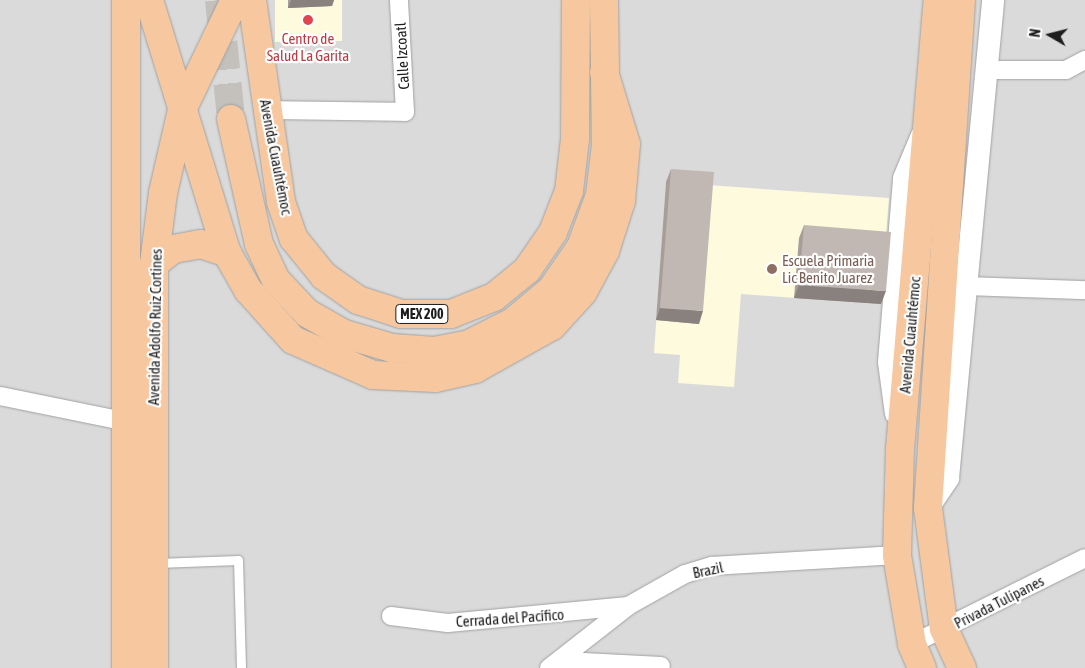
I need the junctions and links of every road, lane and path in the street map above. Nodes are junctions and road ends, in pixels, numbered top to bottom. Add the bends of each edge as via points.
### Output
1 (126, 0) edge
2 (148, 0) edge
3 (235, 0) edge
4 (252, 0) edge
5 (399, 0) edge
6 (576, 0) edge
7 (604, 0) edge
8 (938, 0) edge
9 (962, 0) edge
10 (993, 0) edge
11 (1085, 60) edge
12 (988, 70) junction
13 (604, 72) junction
14 (182, 110) junction
15 (266, 110) junction
16 (231, 119) tunnel mouth
17 (227, 253) junction
18 (154, 264) junction
19 (968, 286) junction
20 (1085, 290) edge
21 (0, 396) edge
22 (123, 421) junction
23 (928, 508) junction
24 (897, 555) junction
25 (1085, 558) edge
26 (154, 563) junction
27 (628, 606) junction
28 (391, 616) dead end
29 (944, 629) junction
30 (917, 656) edge
31 (556, 664) edge
32 (660, 666) dead end
33 (126, 668) edge
34 (154, 668) edge
35 (241, 668) edge
36 (962, 668) edge

1 - 22 main road, Avenida Adolfo Ruiz Cortines
2 - 14 main road
3 - 14 main road, Avenida Adolfo Ruiz Cortines
4 - 15 main road, Avenida Cuauhtémoc / MEX 200
5 - 15 street, Calle Izcoatl via 404,112
6 - 15 main road, Avenida Cuauhtémoc / MEX 200 via 575,139 569,191 553,232 527,270 514,281 494,296 451,314 402,314 358,300 324,276 294,239 281,202
7 - 13 main road
8 - 24 main road, Avenida Cuauhtémoc via 932,104 900,449
9 - 23 main road, Avenida Cuauhtémoc
10 - 12 street
11 - 12 street via 1066,70
12 - 19 street
13 - 16 main road, MEX 200 via 606,145 600,195 581,246 552,289 513,322 469,344 434,351 392,348 344,334 307,313 276,280 259,244
13 - 17 main road via 626,144 621,201 605,251 583,292 552,326 514,351 475,369 435,378 372,375 293,340 248,290
14 - 17 main road
14 - 18 main road, Avenida Adolfo Ruiz Cortines via 163,193
17 - 18 main road via 201,244 173,249
18 - 26 main road, Avenida Adolfo Ruiz Cortines
19 - 20 street
19 - 23 street via 948,478
21 - 22 street
22 - 33 main road, Avenida Adolfo Ruiz Cortines
23 - 29 main road, Avenida Cuauhtémoc
24 - 27 street, Brazil via 712,566 685,574
24 - 30 main road, Avenida Cuauhtémoc
25 - 29 street, Privada Tulipanes
26 - 34 main road, Avenida Adolfo Ruiz Cortines
26 - 35 lane via 238,560
27 - 28 street, Cerrada del Pacífico via 457,622
27 - 31 street, Brazil
29 - 30 street, Privada Tulipanes
29 - 36 main road, Avenida Cuauhtémoc
31 - 32 street

